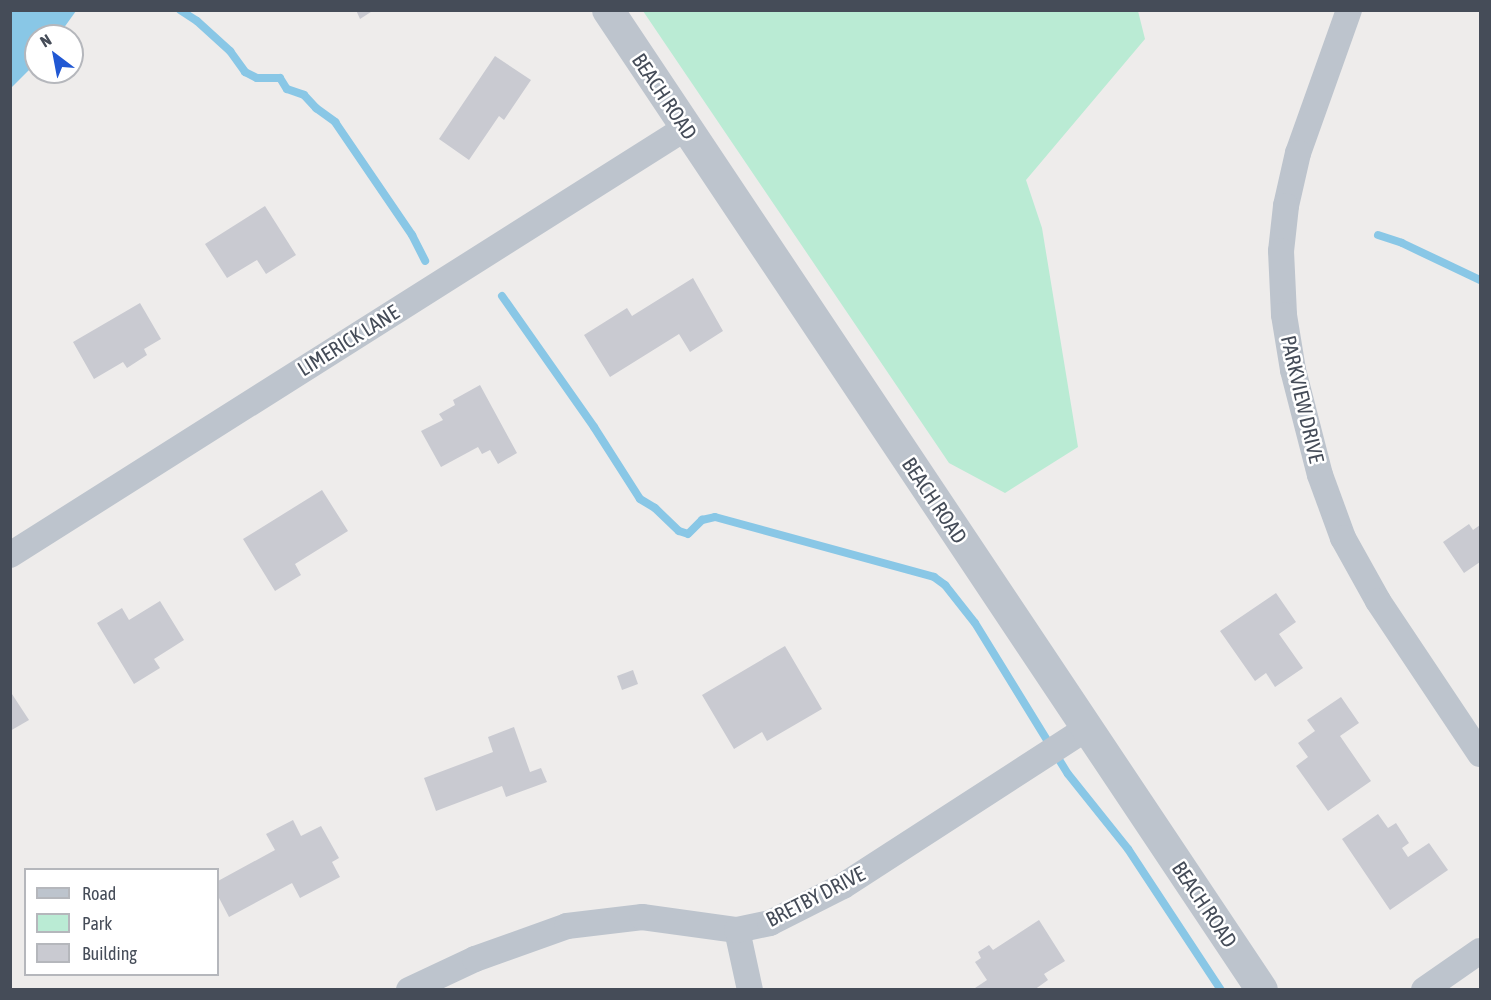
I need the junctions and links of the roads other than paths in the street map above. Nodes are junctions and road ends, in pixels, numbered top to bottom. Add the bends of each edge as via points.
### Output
1 (608, 10) edge
2 (1349, 10) edge
3 (687, 128) junction
4 (10, 555) edge
5 (1087, 728) junction
6 (1480, 754) edge
7 (737, 930) junction
8 (1480, 951) edge
9 (409, 990) edge
10 (750, 990) edge
11 (1262, 990) edge
12 (1424, 990) edge

1 - 3 street, BEACH ROAD
2 - 6 street, PARKVIEW DRIVE via 1298,153 1286,206 1281,251 1284,315 1293,370 1320,475 1343,538 1378,601
3 - 4 street, LIMERICK LANE
3 - 5 street, BEACH ROAD
5 - 7 street, BRETBY DRIVE via 843,886 770,923
5 - 11 street, BEACH ROAD
7 - 9 street, BRETBY DRIVE via 642,917 567,926 475,959
7 - 10 street
8 - 12 street

